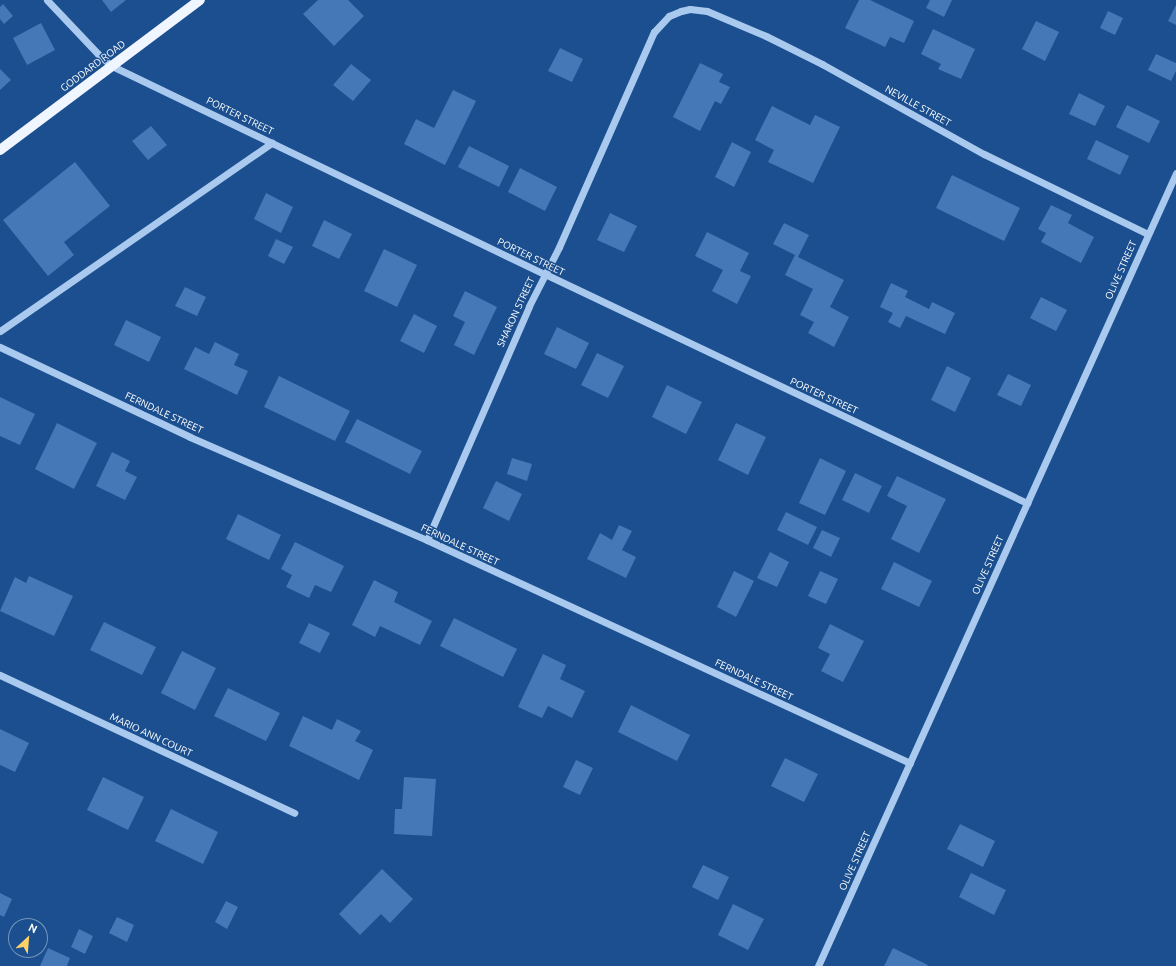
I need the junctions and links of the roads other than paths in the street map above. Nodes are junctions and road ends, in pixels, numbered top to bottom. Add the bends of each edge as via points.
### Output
1 (47, 0) edge
2 (200, 0) edge
3 (676, 13) joint
4 (112, 66) junction
5 (272, 143) junction
6 (0, 150) edge
7 (1176, 172) edge
8 (1148, 234) junction
9 (544, 274) junction
10 (0, 331) edge
11 (0, 347) edge
12 (1027, 503) junction
13 (427, 540) junction
14 (0, 674) edge
15 (910, 763) junction
16 (294, 813) dead end
17 (818, 966) edge

1 - 4 street, PORTER STREET
2 - 4 main road, GODDARD ROAD
3 - 8 street, NEVILLE STREET via 690,9 706,11 766,36 822,64 984,154
3 - 9 street, SHARON STREET via 659,24 654,32 559,247
4 - 5 street, PORTER STREET
4 - 6 main road, GODDARD ROAD
5 - 9 street, PORTER STREET
5 - 10 street
7 - 8 street, OLIVE STREET
8 - 12 street, OLIVE STREET
9 - 12 street, PORTER STREET
9 - 13 street, SHARON STREET
11 - 13 street, FERNDALE STREET via 190,437
12 - 15 street, OLIVE STREET
13 - 15 street, FERNDALE STREET
14 - 16 street, MARIO ANN COURT
15 - 17 street, OLIVE STREET

